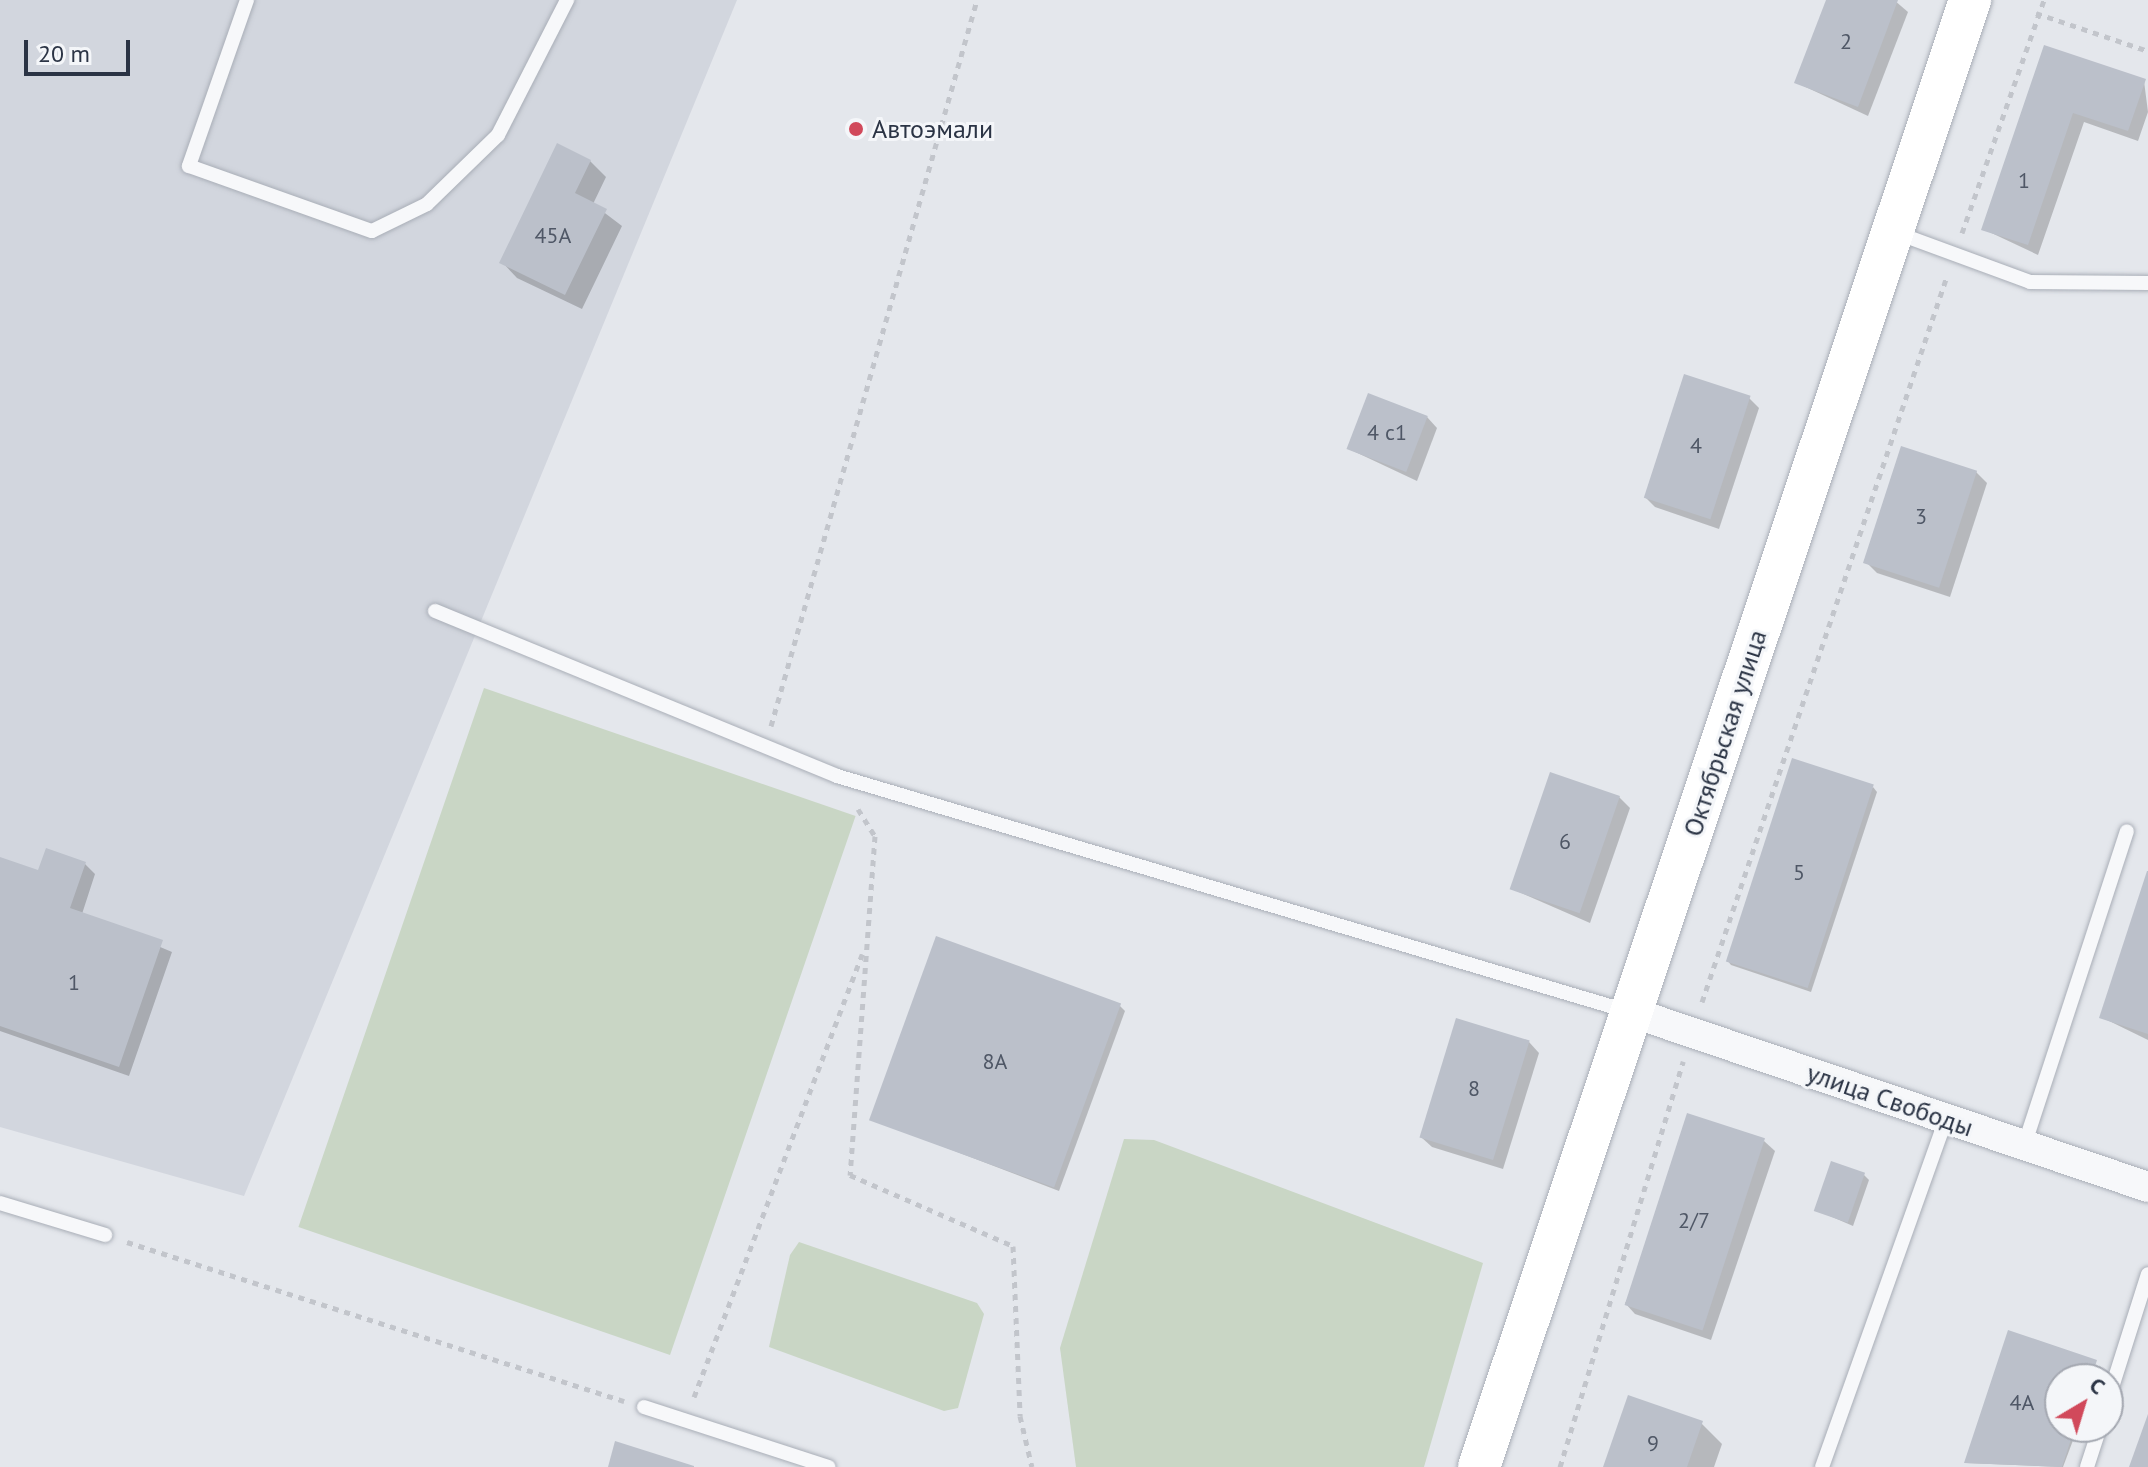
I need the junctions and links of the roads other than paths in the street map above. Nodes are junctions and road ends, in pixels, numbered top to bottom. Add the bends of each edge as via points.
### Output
1 (247, 0) edge
2 (567, 0) edge
3 (1970, 0) edge
4 (1893, 231) junction
5 (2148, 283) edge
6 (435, 611) dead end
7 (2127, 831) dead end
8 (1631, 1012) junction
9 (1946, 1119) junction
10 (2024, 1146) junction
11 (2148, 1187) edge
12 (0, 1203) edge
13 (105, 1235) road end
14 (2148, 1274) edge
15 (2120, 1363) edge
16 (644, 1407) road end
17 (2095, 1443) edge
18 (829, 1467) edge
19 (1479, 1467) edge
20 (1822, 1467) edge
21 (2087, 1467) edge

1 - 2 lane via 189,166 372,231 427,204 498,135
3 - 4 main road, Октябрьская улица
4 - 5 lane via 2030,282
4 - 8 main road, Октябрьская улица
6 - 8 lane via 837,776
7 - 10 lane
8 - 9 street, улица Свободы
8 - 19 main road, Октябрьская улица
9 - 10 street, улица Свободы
9 - 20 lane
10 - 11 street, улица Свободы
12 - 13 lane
14 - 15 lane
16 - 18 lane
17 - 21 lane

